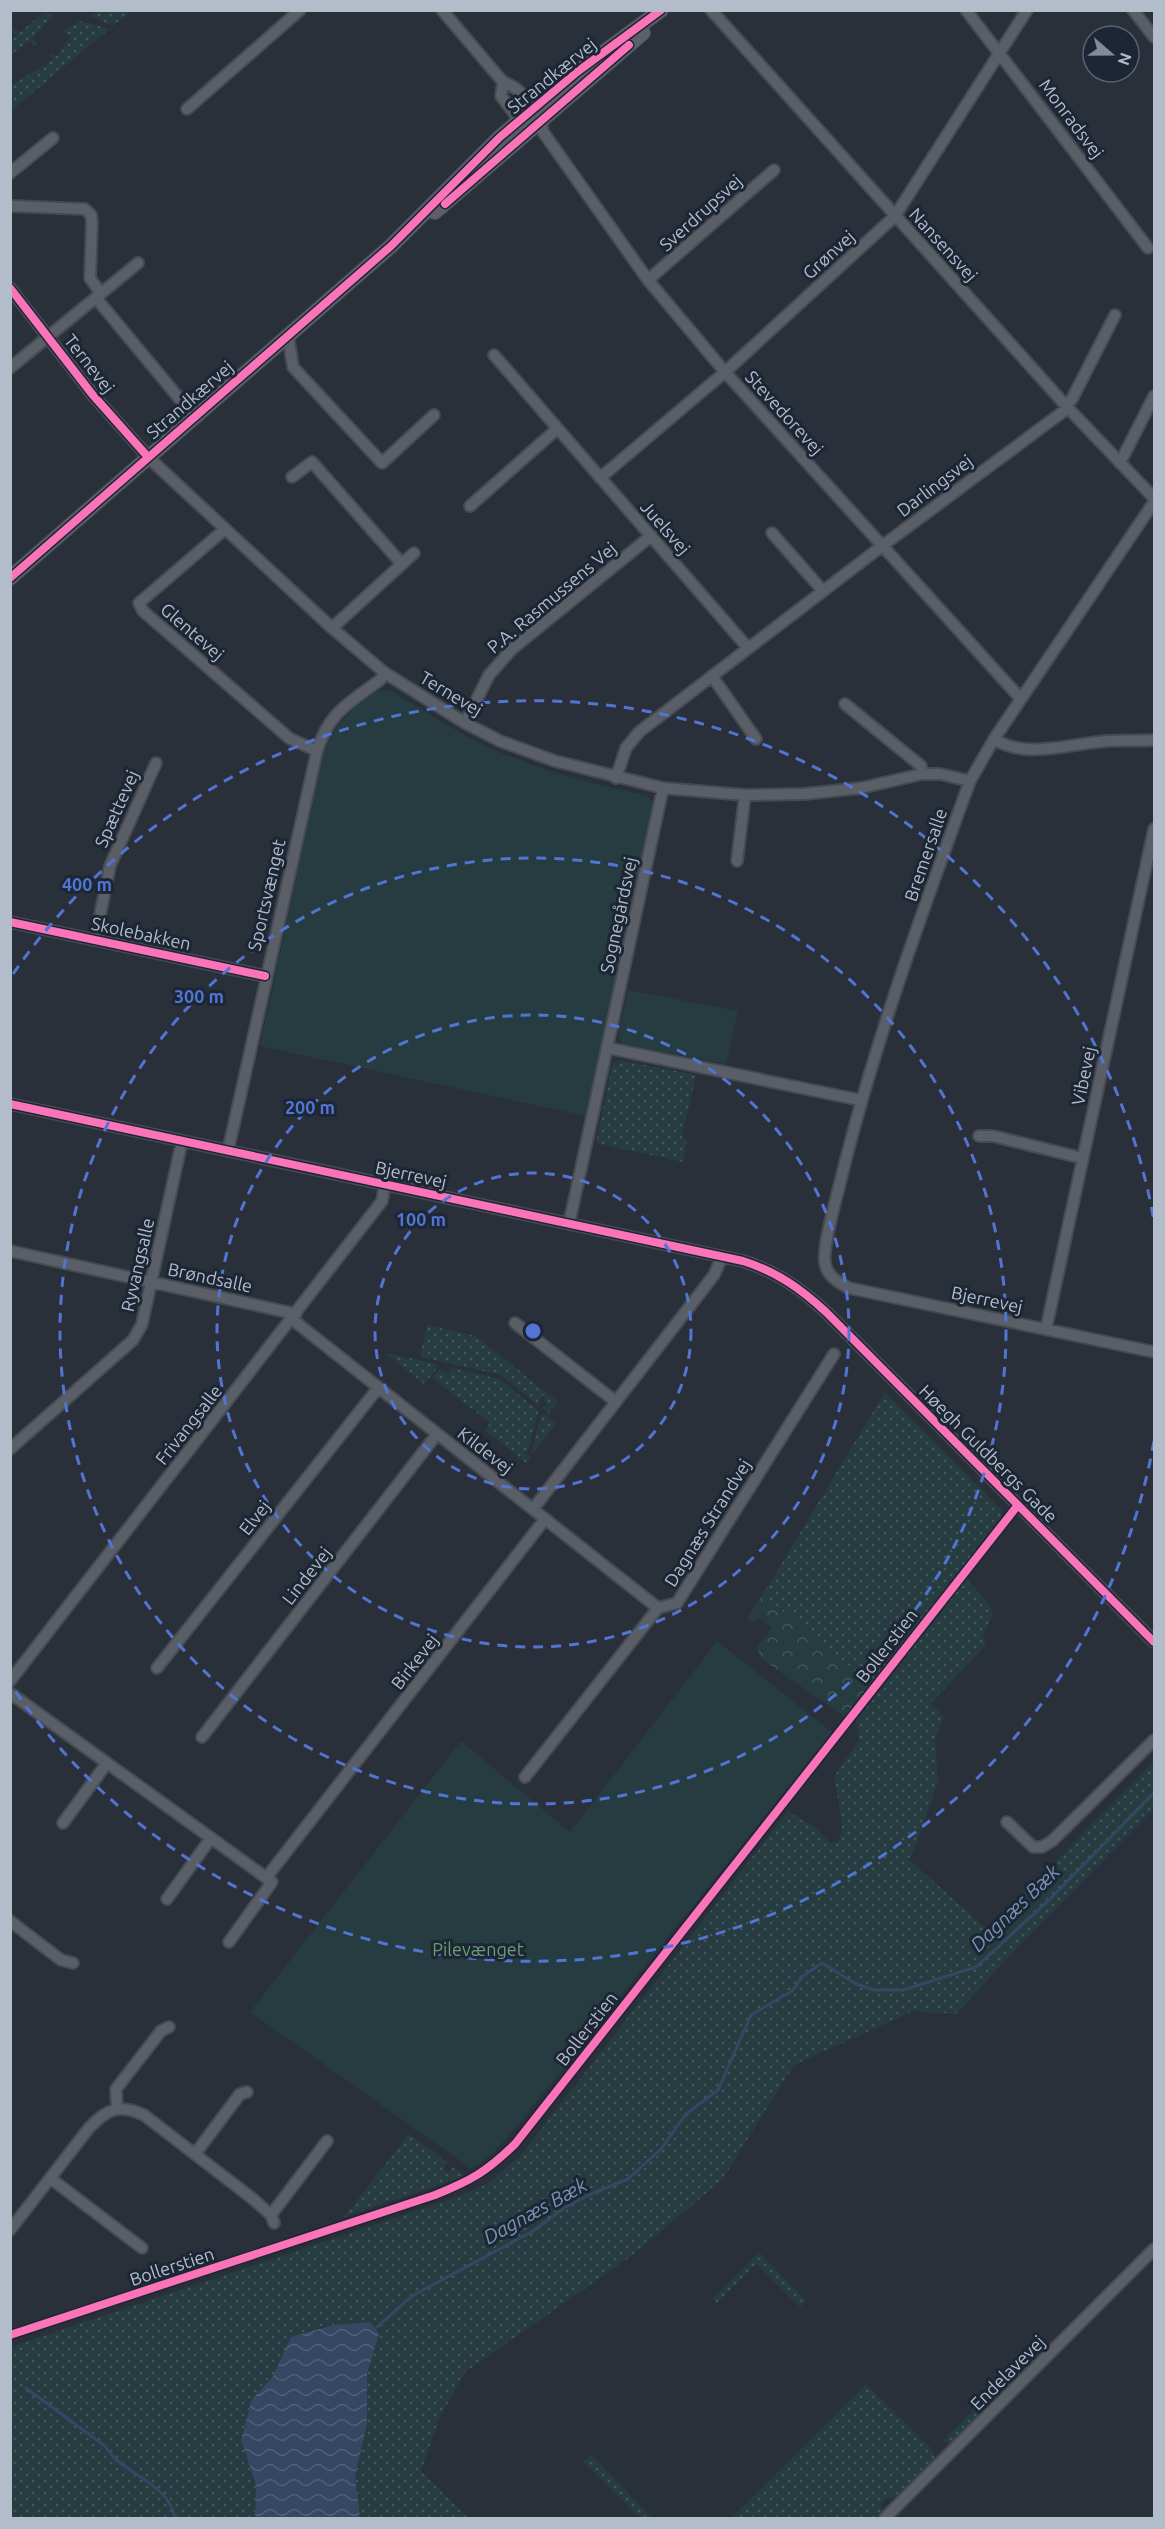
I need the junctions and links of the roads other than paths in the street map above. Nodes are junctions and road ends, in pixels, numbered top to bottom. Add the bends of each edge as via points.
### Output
1 (300, 10) edge
2 (442, 10) edge
3 (663, 10) edge
4 (711, 10) edge
5 (966, 10) edge
6 (1027, 10) edge
7 (1133, 10) edge
8 (1155, 37) edge
9 (1001, 54) junction
10 (503, 82) junction
11 (187, 109) dead end
12 (534, 123) junction
13 (53, 138) dead end
14 (774, 170) dead end
15 (10, 173) edge
16 (10, 206) edge
17 (895, 216) junction
18 (1148, 248) dead end
19 (138, 263) dead end
20 (648, 280) junction
21 (10, 288) edge
22 (99, 296) junction
23 (1115, 315) dead end
24 (288, 335) junction
25 (50, 338) junction
26 (494, 355) dead end
27 (10, 368) edge
28 (725, 372) junction
29 (1155, 396) edge
30 (183, 403) dead end
31 (1067, 406) junction
32 (434, 415) dead end
33 (557, 429) junction
34 (148, 457) junction
35 (1120, 463) junction
36 (292, 477) dead end
37 (600, 478) junction
38 (1155, 500) edge
39 (470, 506) dead end
40 (224, 530) junction
41 (772, 533) dead end
42 (651, 536) junction
43 (882, 546) junction
44 (414, 553) dead end
45 (402, 563) junction
46 (10, 578) edge
47 (823, 591) junction
48 (332, 628) junction
49 (748, 648) junction
50 (385, 673) junction
51 (712, 676) junction
52 (1021, 699) junction
53 (845, 704) dead end
54 (465, 723) junction
55 (756, 739) dead end
56 (994, 739) junction
57 (1155, 740) edge
58 (316, 751) junction
59 (156, 763) dead end
60 (922, 774) junction
61 (616, 778) junction
62 (970, 781) junction
63 (663, 788) junction
64 (745, 795) junction
65 (1155, 830) edge
66 (737, 861) dead end
67 (10, 922) edge
68 (95, 940) junction
69 (265, 976) junction
70 (608, 1048) junction
71 (860, 1100) junction
72 (10, 1104) edge
73 (979, 1136) dead end
74 (182, 1141) junction
75 (228, 1151) junction
76 (1082, 1158) junction
77 (386, 1185) junction
78 (569, 1224) junction
79 (10, 1251) edge
80 (722, 1257) junction
81 (825, 1262) joint
82 (152, 1282) junction
83 (800, 1288) joint
84 (294, 1317) junction
85 (515, 1323) dead end
86 (1046, 1329) junction
87 (1155, 1352) edge
88 (834, 1354) dead end
89 (378, 1388) junction
90 (616, 1402) junction
91 (437, 1434) junction
92 (10, 1449) edge
93 (533, 1509) junction
94 (545, 1520) junction
95 (658, 1608) junction
96 (1155, 1642) edge
97 (157, 1668) dead end
98 (10, 1681) edge
99 (10, 1693) edge
100 (202, 1737) dead end
101 (1155, 1740) edge
102 (107, 1763) junction
103 (525, 1777) dead end
104 (1007, 1822) dead end
105 (63, 1823) dead end
106 (211, 1838) junction
107 (266, 1878) junction
108 (167, 1899) dead end
109 (10, 1921) edge
110 (229, 1942) dead end
111 (74, 1963) dead end
112 (169, 2027) dead end
113 (247, 2092) dead end
114 (117, 2108) junction
115 (327, 2141) dead end
116 (195, 2154) junction
117 (50, 2178) junction
118 (10, 2230) edge
119 (142, 2248) dead end
120 (1155, 2249) edge
121 (885, 2518) edge

1 - 11 street
2 - 10 street
3 - 12 main road, Strandkærvej via 577,72
4 - 17 street, Nansensvej
5 - 9 street, Monradsvej
6 - 9 street, Grønvej
7 - 8 street
9 - 17 street, Grønvej
9 - 18 street, Monradsvej
10 - 12 street via 511,84
10 - 12 street via 501,96
12 - 20 street, Stevedorevej
12 - 24 main road, Strandkærvej
13 - 15 street
14 - 20 street, Sverdrupsvej
16 - 22 street via 85,209 91,215 90,278
17 - 28 street, Grønvej
17 - 31 street, Nansensvej
19 - 22 street
20 - 28 street, Stevedorevej
21 - 25 street, Ternevej
22 - 25 street
22 - 30 street
23 - 31 street
24 - 32 street via 293,367 382,464
24 - 34 main road, Strandkærvej
25 - 27 street
25 - 34 street, Ternevej via 92,394
26 - 33 street, Juelsvej
28 - 37 street, Grønvej
28 - 43 street, Stevedorevej
29 - 35 street
31 - 35 street, Nansensvej
31 - 43 street, Darlingsvej
33 - 37 street, Juelsvej
33 - 39 street
34 - 40 street, Ternevej
34 - 46 main road, Strandkærvej
35 - 38 street, Nansensvej
36 - 45 street via 312,462
37 - 42 street, Juelsvej
38 - 52 street, Bremersalle
40 - 48 street, Ternevej
40 - 58 street, Glentevej via 139,603 143,611 289,738
41 - 47 street
42 - 49 street, Juelsvej
42 - 54 street, P.A. Rasmussens Vej via 513,649 489,675
43 - 47 street, Darlingsvej
43 - 52 street, Stevedorevej
44 - 45 street
45 - 48 street
47 - 49 street, Darlingsvej
48 - 50 street, Ternevej
49 - 51 street, Darlingsvej
50 - 54 street, Ternevej
50 - 58 street, Sportsvænget via 337,712
51 - 55 street
51 - 61 street, Darlingsvej via 639,732 626,748
52 - 56 street, Bremersalle
53 - 60 street via 921,766
54 - 61 street, Ternevej via 500,741
56 - 57 street via 1037,750
56 - 62 street, Bremersalle
58 - 69 street, Sportsvænget
59 - 68 street, Spættevej via 110,866
60 - 62 street, Ternevej
60 - 64 street, Ternevej via 861,788
61 - 63 street, Ternevej
62 - 71 street, Bremersalle
63 - 64 street, Ternevej
63 - 70 street, Sognegårdsvej
64 - 66 street
65 - 76 street, Vibevej
67 - 68 street, Skolebakken
68 - 69 street, Skolebakken
69 - 75 street, Sportsvænget
70 - 71 street
70 - 78 street, Sognegårdsvej
71 - 81 street, Bremersalle
72 - 74 street, Bjerrevej
73 - 76 street
74 - 75 street, Bjerrevej
74 - 82 street, Ryvangsalle
75 - 77 street, Bjerrevej
76 - 86 street, Vibevej
77 - 78 street, Bjerrevej
77 - 84 street, Frivangsalle via 382,1201
78 - 80 street, Bjerrevej
79 - 82 street, Brøndsalle
80 - 83 street, Bjerrevej via 766,1268
80 - 90 street via 714,1275
81 - 86 street, Bjerrevej via 837,1282 849,1288
82 - 84 street, Brøndsalle
82 - 92 street, Ryvangsalle via 134,1340
83 - 96 street, Høegh Guldbergs Gade
84 - 89 street, Kildevej
84 - 98 street, Frivangsalle
85 - 90 street
86 - 87 street, Bjerrevej
88 - 95 street, Dagnæs Strandvej via 677,1603
89 - 91 street, Kildevej
89 - 97 street, Elvej
90 - 93 street
91 - 93 street, Kildevej
91 - 100 street, Lindevej
93 - 94 street, Kildevej
94 - 95 street, Kildevej
94 - 107 street, Birkevej
95 - 103 street, Dagnæs Strandvej
99 - 102 street
101 - 104 street via 1042,1847 1033,1847
102 - 105 street
102 - 106 street
106 - 107 street
106 - 108 street
107 - 110 street via 272,1882
109 - 111 street via 61,1960
112 - 114 street via 161,2031 116,2089
113 - 116 street via 240,2094
114 - 116 street via 144,2115
114 - 117 street via 100,2116
115 - 116 street via 273,2219
117 - 118 street
117 - 119 street
120 - 121 street, Endelavevej

